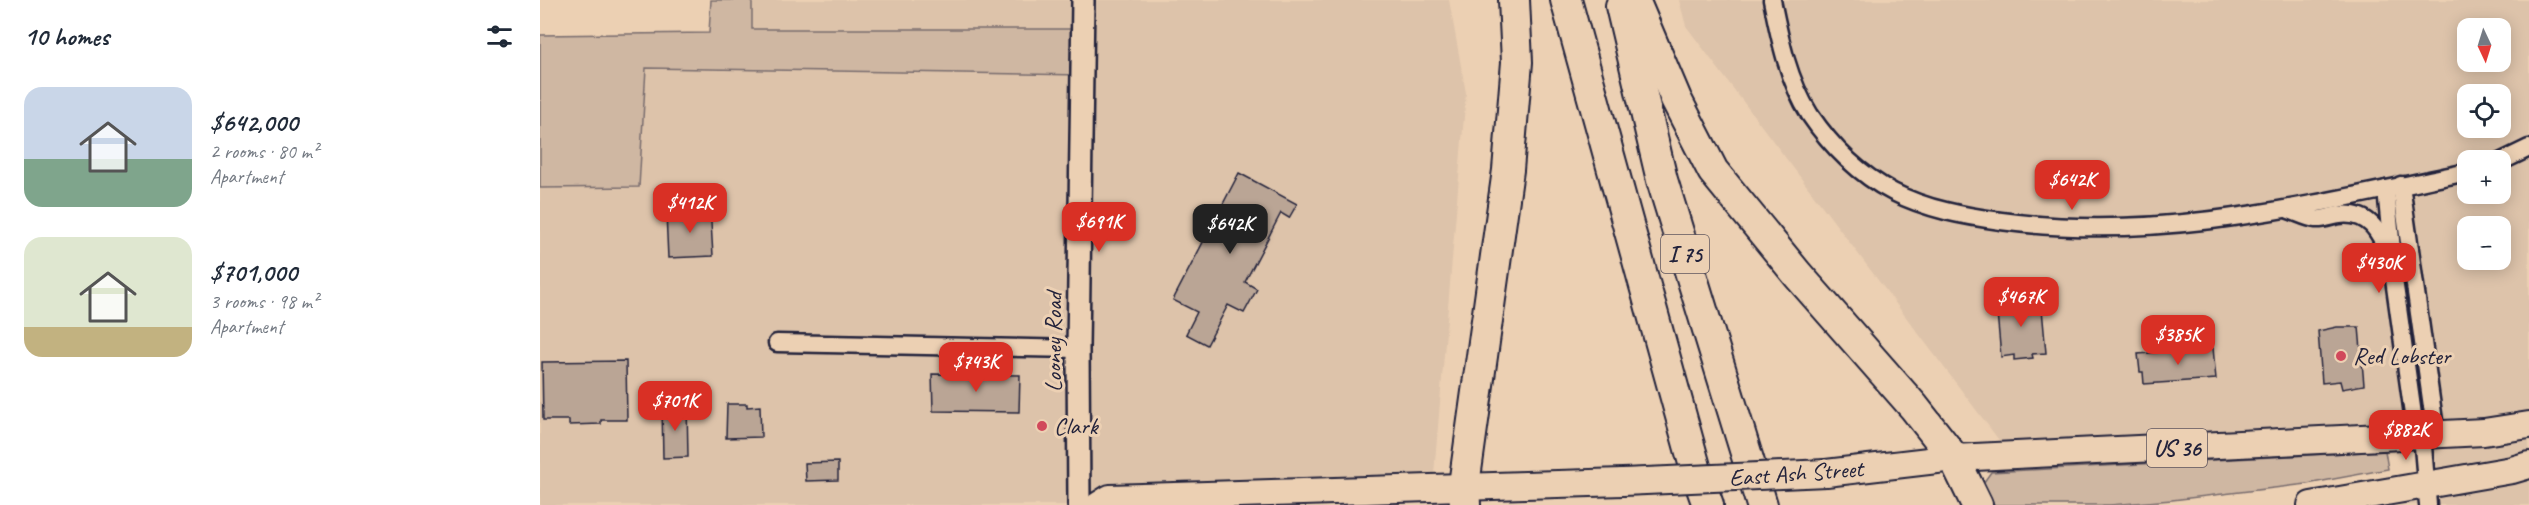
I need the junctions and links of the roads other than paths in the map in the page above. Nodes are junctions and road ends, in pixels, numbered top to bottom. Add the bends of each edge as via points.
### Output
1 (1083, 0) edge
2 (1514, 0) edge
3 (1566, 0) edge
4 (1620, 0) edge
5 (1634, 0) edge
6 (1772, 0) edge
7 (2529, 148) edge
8 (2511, 157) edge
9 (2457, 174) edge
10 (2394, 187) junction
11 (2286, 209) junction
12 (2391, 258) junction
13 (777, 343) dead end
14 (1078, 349) junction
15 (2529, 425) edge
16 (2424, 435) junction
17 (1954, 458) junction
18 (2529, 465) edge
19 (1465, 495) edge
20 (2426, 495) edge
21 (1079, 505) edge
22 (1099, 505) edge
23 (1708, 505) edge
24 (1761, 505) edge
25 (1977, 505) edge
26 (2311, 505) edge

1 - 14 street, Looney Road
2 - 19 highway via 1517,62 1508,170
3 - 23 highway, I 75
4 - 24 highway, I 75 via 1662,180
5 - 17 highway via 1676,99 1713,171
6 - 11 street via 1789,72 1815,122 1864,173 1913,201 1946,212 1997,221 2090,229 2210,221
7 - 8 street
9 - 10 street
10 - 11 street
10 - 12 street
10 - 16 street
11 - 12 street via 2317,219 2346,214 2363,218 2378,231
12 - 16 street
13 - 14 street
14 - 21 street, Looney Road
15 - 16 main road, East Ash Street / US 36
16 - 17 main road, East Ash Street / US 36
16 - 20 street
17 - 19 main road, East Ash Street / US 36, bridge via 1826,473 1623,482
17 - 25 highway
18 - 20 main road
19 - 22 main road, East Ash Street / US 36 via 1110,498
20 - 26 main road

